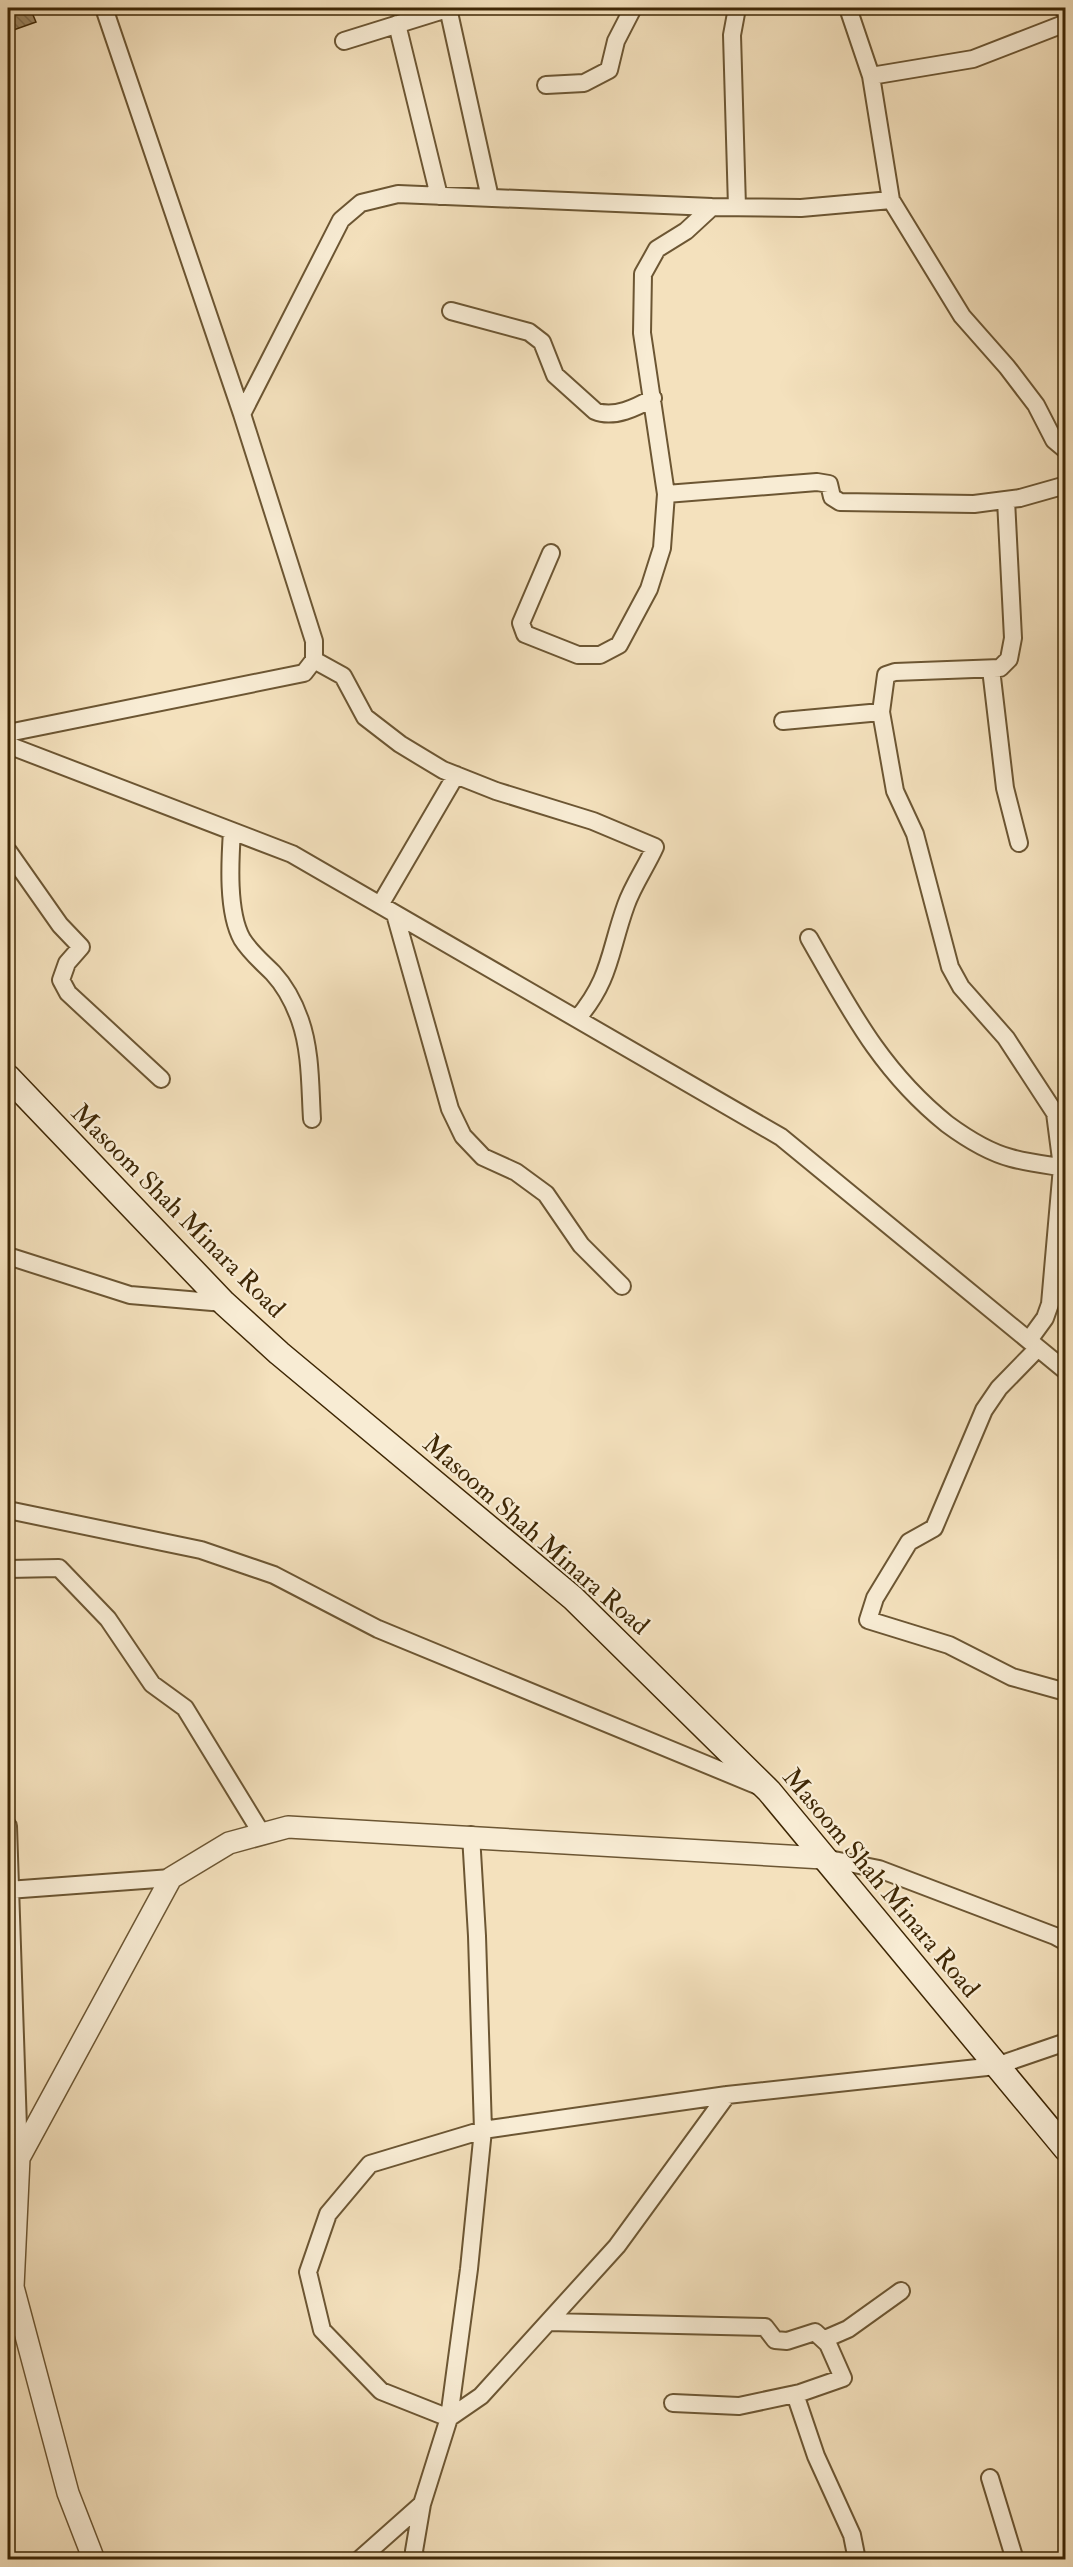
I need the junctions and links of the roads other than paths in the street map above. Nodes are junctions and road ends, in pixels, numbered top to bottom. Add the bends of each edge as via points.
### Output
1 (104, 8) edge
2 (449, 8) edge
3 (633, 8) edge
4 (737, 8) edge
5 (848, 8) edge
6 (1065, 23) edge
7 (397, 24) junction
8 (344, 41) dead end
9 (871, 76) junction
10 (546, 85) dead end
11 (440, 196) junction
12 (490, 198) junction
13 (891, 200) junction
14 (712, 207) junction
15 (737, 207) junction
16 (451, 311) dead end
17 (653, 398) junction
18 (242, 414) junction
19 (1065, 450) edge
20 (1065, 485) edge
21 (666, 494) junction
22 (1006, 500) junction
23 (551, 553) dead end
24 (314, 660) junction
25 (991, 669) junction
26 (881, 712) junction
27 (783, 721) dead end
28 (8, 733) edge
29 (8, 745) edge
30 (456, 775) junction
31 (232, 831) junction
32 (1019, 843) dead end
33 (8, 851) edge
34 (380, 905) junction
35 (395, 914) junction
36 (809, 938) dead end
37 (577, 1019) junction
38 (8, 1077) edge
39 (161, 1078) dead end
40 (312, 1119) dead end
41 (1064, 1167) edge
42 (8, 1256) edge
43 (622, 1286) dead end
44 (224, 1303) junction
45 (1033, 1344) junction
46 (1065, 1371) edge
47 (8, 1510) edge
48 (8, 1569) edge
49 (1065, 1692) edge
50 (769, 1791) junction
51 (8, 1826) edge
52 (262, 1834) junction
53 (471, 1835) junction
54 (823, 1858) junction
55 (171, 1878) junction
56 (8, 1890) edge
57 (1065, 1942) edge
58 (1065, 2042) edge
59 (996, 2066) junction
60 (727, 2095) junction
61 (483, 2130) junction
62 (1065, 2149) edge
63 (19, 2158) junction
64 (901, 2291) dead end
65 (548, 2322) junction
66 (825, 2339) junction
67 (795, 2394) junction
68 (673, 2403) dead end
69 (449, 2418) junction
70 (990, 2478) dead end
71 (422, 2504) junction
72 (94, 2559) edge
73 (359, 2559) edge
74 (416, 2559) edge
75 (857, 2559) edge
76 (1015, 2559) edge

1 - 18 street
2 - 7 street
2 - 12 street
3 - 10 street via 616,41 609,69 584,83
4 - 15 street via 732,34
5 - 9 street
6 - 9 street via 973,59
7 - 8 street
7 - 11 street
9 - 13 street
11 - 12 street
11 - 18 street via 398,194 361,203 340,220
12 - 14 street
13 - 15 street via 801,208
13 - 19 street via 962,316 1007,367 1036,405 1054,440
14 - 15 street
14 - 17 street via 686,231 657,249 643,274 642,333
16 - 17 street via 529,332 542,342 555,375 595,411 602,414 629,410
17 - 21 street
18 - 24 street via 314,641
20 - 22 street
21 - 22 street via 817,482 829,484 832,497 840,502 944,505
21 - 23 street via 662,548 649,589 619,645 600,655 578,655 525,634 521,623
22 - 25 street via 1013,638 1009,659 1000,668
24 - 28 street via 304,673
24 - 30 street via 343,676 365,717 400,744
25 - 26 street via 886,675
25 - 32 street via 1005,788
26 - 27 street
26 - 41 street via 895,791 915,834 950,967 961,987 1006,1038 1055,1113
29 - 31 street
30 - 34 street
30 - 37 street via 593,821 655,847 625,907 603,982
31 - 34 street via 292,854
31 - 40 street via 230,870 237,927 243,940 289,996 300,1020 308,1052
33 - 39 street via 60,925 81,947 67,963 61,980 68,993
34 - 35 street
35 - 37 street
35 - 43 street via 450,1109 464,1136 483,1157 536,1184 581,1245
36 - 41 street via 881,1059 920,1102 983,1147 1010,1158
37 - 45 street via 782,1137
38 - 44 main road, Masoom Shah Minara Road
41 - 45 street via 1050,1304
42 - 44 street via 130,1295
44 - 50 main road, Masoom Shah Minara Road via 573,1598
45 - 46 street
45 - 49 street via 984,1410 934,1528 909,1542 875,1598 868,1620 949,1645 1012,1677
47 - 50 street via 201,1550 274,1575 378,1629
48 - 52 street via 59,1568 108,1619 152,1684 185,1708
50 - 54 main road, Masoom Shah Minara Road
51 - 56 street
52 - 53 street via 288,1827
52 - 55 street via 229,1844
53 - 54 street
53 - 61 street
54 - 57 street via 879,1869
54 - 59 main road, Masoom Shah Minara Road
55 - 56 street
55 - 63 street
56 - 63 street
58 - 59 street
59 - 60 street
59 - 62 main road, Masoom Shah Minara Road
60 - 61 street
60 - 65 street via 616,2246
61 - 69 street
61 - 69 street via 370,2164 328,2214 308,2272 322,2330 381,2391
63 - 72 street via 14,2287 68,2493
64 - 66 street via 848,2329
65 - 66 street via 765,2327 775,2340 787,2341 815,2332
65 - 69 street via 481,2396
66 - 67 street via 843,2378
67 - 68 street via 726,2408
67 - 75 street via 816,2456 852,2535
69 - 71 street
70 - 76 street
71 - 73 street
71 - 74 street

